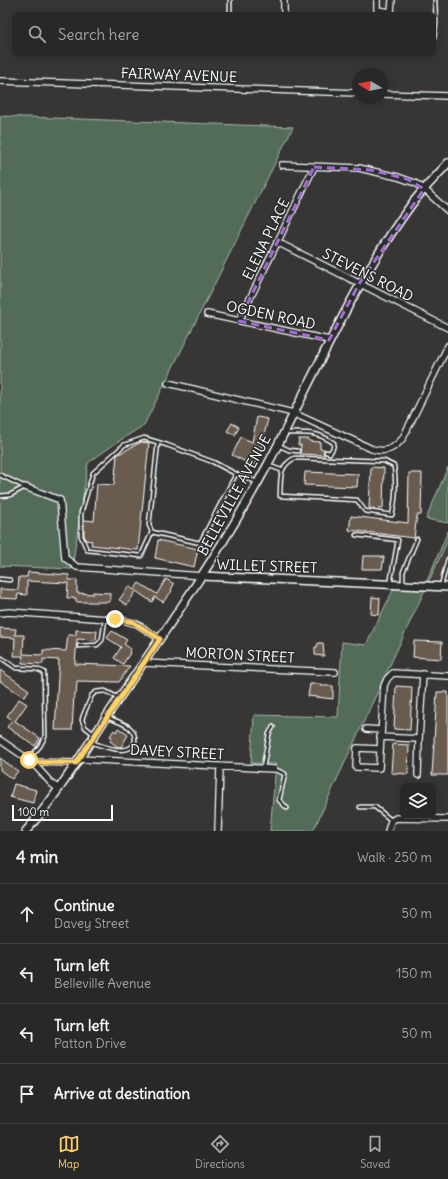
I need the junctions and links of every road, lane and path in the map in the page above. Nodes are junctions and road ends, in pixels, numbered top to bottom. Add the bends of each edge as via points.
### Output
1 (230, 0) edge
2 (284, 0) edge
3 (378, 0) edge
4 (392, 0) edge
5 (435, 0) edge
6 (230, 12) edge
7 (284, 12) edge
8 (436, 12) edge
9 (0, 81) edge
10 (352, 93) edge
11 (388, 94) edge
12 (448, 96) edge
13 (448, 163) edge
14 (282, 165) dead end
15 (314, 167) junction
16 (424, 189) junction
17 (448, 211) edge
18 (277, 242) junction
19 (360, 284) junction
20 (207, 314) dead end
21 (239, 321) junction
22 (448, 328) edge
23 (329, 340) junction
24 (448, 346) edge
25 (168, 383) dead end
26 (293, 413) junction
27 (284, 432) junction
28 (158, 442) junction
29 (277, 445) junction
30 (298, 451) dead end
31 (326, 452) dead end
32 (267, 465) junction
33 (281, 470) junction
34 (236, 474) junction
35 (0, 475) edge
36 (258, 482) junction
37 (25, 487) junction
38 (0, 496) edge
39 (152, 532) junction
40 (356, 535) dead end
41 (417, 539) dead end
42 (448, 559) edge
43 (202, 576) junction
44 (0, 579) edge
45 (10, 580) dead end
46 (390, 584) junction
47 (403, 585) junction
48 (445, 586) edge
49 (0, 613) edge
50 (106, 618) junction
51 (160, 639) junction
52 (79, 646) dead end
53 (0, 657) edge
54 (144, 663) junction
55 (336, 672) dead end
56 (423, 674) junction
57 (448, 676) edge
58 (120, 698) junction
59 (107, 717) junction
60 (273, 727) dead end
61 (366, 729) dead end
62 (381, 730) junction
63 (95, 735) junction
64 (380, 737) junction
65 (419, 739) junction
66 (0, 740) edge
67 (90, 742) junction
68 (380, 749) junction
69 (31, 761) junction
70 (78, 761) junction
71 (220, 766) junction
72 (263, 768) junction
73 (274, 769) joint
74 (418, 775) dead end
75 (59, 789) junction
76 (360, 807) dead end
77 (288, 808) dead end
78 (448, 819) edge
79 (391, 821) junction
80 (26, 831) edge
81 (218, 831) edge
82 (388, 831) edge

1 - 6 lane
2 - 7 street
3 - 4 street via 377,10 391,12
5 - 8 lane
9 - 10 street, FAIRWAY AVENUE
11 - 12 street
13 - 16 main road, BELLEVILLE AVENUE
14 - 15 street
15 - 16 street via 371,170 407,179
15 - 18 street, ELENA PLACE
16 - 17 street
16 - 19 main road, BELLEVILLE AVENUE
18 - 19 street, STEVENS ROAD
18 - 21 street, ELENA PLACE
19 - 22 street, STEVENS ROAD
19 - 23 main road, BELLEVILLE AVENUE
20 - 21 street, OGDEN ROAD
21 - 23 street, OGDEN ROAD
23 - 26 main road, BELLEVILLE AVENUE
24 - 26 street via 403,438 398,445 386,451 372,449
25 - 26 street
26 - 27 main road, BELLEVILLE AVENUE
27 - 29 main road, BELLEVILLE AVENUE
27 - 31 lane via 318,434 334,443 330,453
28 - 34 lane via 213,462
28 - 39 lane via 149,525
28 - 39 lane via 144,438 124,445 93,473 81,513 81,536 87,550 141,556
29 - 30 lane
29 - 32 main road, BELLEVILLE AVENUE
32 - 33 lane
32 - 36 main road, BELLEVILLE AVENUE
33 - 33 lane via 280,496 357,500 365,511 392,514 396,477 394,466 384,461 295,458 288,461
34 - 36 lane
34 - 39 lane via 200,544
35 - 37 lane
36 - 43 main road, BELLEVILLE AVENUE
37 - 38 lane via 10,495
37 - 43 street, WILLET STREET via 60,500 65,558 77,567
40 - 46 lane via 398,540
41 - 47 lane via 403,572
42 - 48 lane
43 - 46 main road, WILLET STREET
43 - 51 main road, BELLEVILLE AVENUE
44 - 45 lane
46 - 47 main road, WILLET STREET
47 - 48 main road, WILLET STREET
49 - 50 street
50 - 51 street via 133,622
50 - 52 lane via 102,640 97,645
51 - 54 main road, BELLEVILLE AVENUE
53 - 69 lane via 16,668 44,672 45,737
54 - 55 street, MORTON STREET
54 - 58 main road, BELLEVILLE AVENUE
56 - 57 street
56 - 62 street via 393,673 387,679 384,686
56 - 65 street
58 - 59 main road, BELLEVILLE AVENUE
58 - 63 lane via 105,691 92,695 82,720 85,727
59 - 63 main road, BELLEVILLE AVENUE
59 - 67 lane via 131,729 135,736 134,742 129,748 122,750
60 - 72 lane via 269,734
61 - 62 street
62 - 64 street
63 - 67 main road, BELLEVILLE AVENUE
64 - 65 street
64 - 68 street
65 - 74 street
66 - 69 street
67 - 70 main road, BELLEVILLE AVENUE
68 - 68 street via 378,768 356,767 357,748
69 - 70 street, DAVEY STREET
69 - 75 street
70 - 71 street, DAVEY STREET
70 - 75 main road, BELLEVILLE AVENUE
71 - 72 street, DAVEY STREET
71 - 81 street
72 - 73 street, DAVEY STREET
73 - 77 lane via 285,774 279,800
75 - 80 main road, BELLEVILLE AVENUE
76 - 79 lane via 375,807
78 - 79 street via 396,818
79 - 82 street

